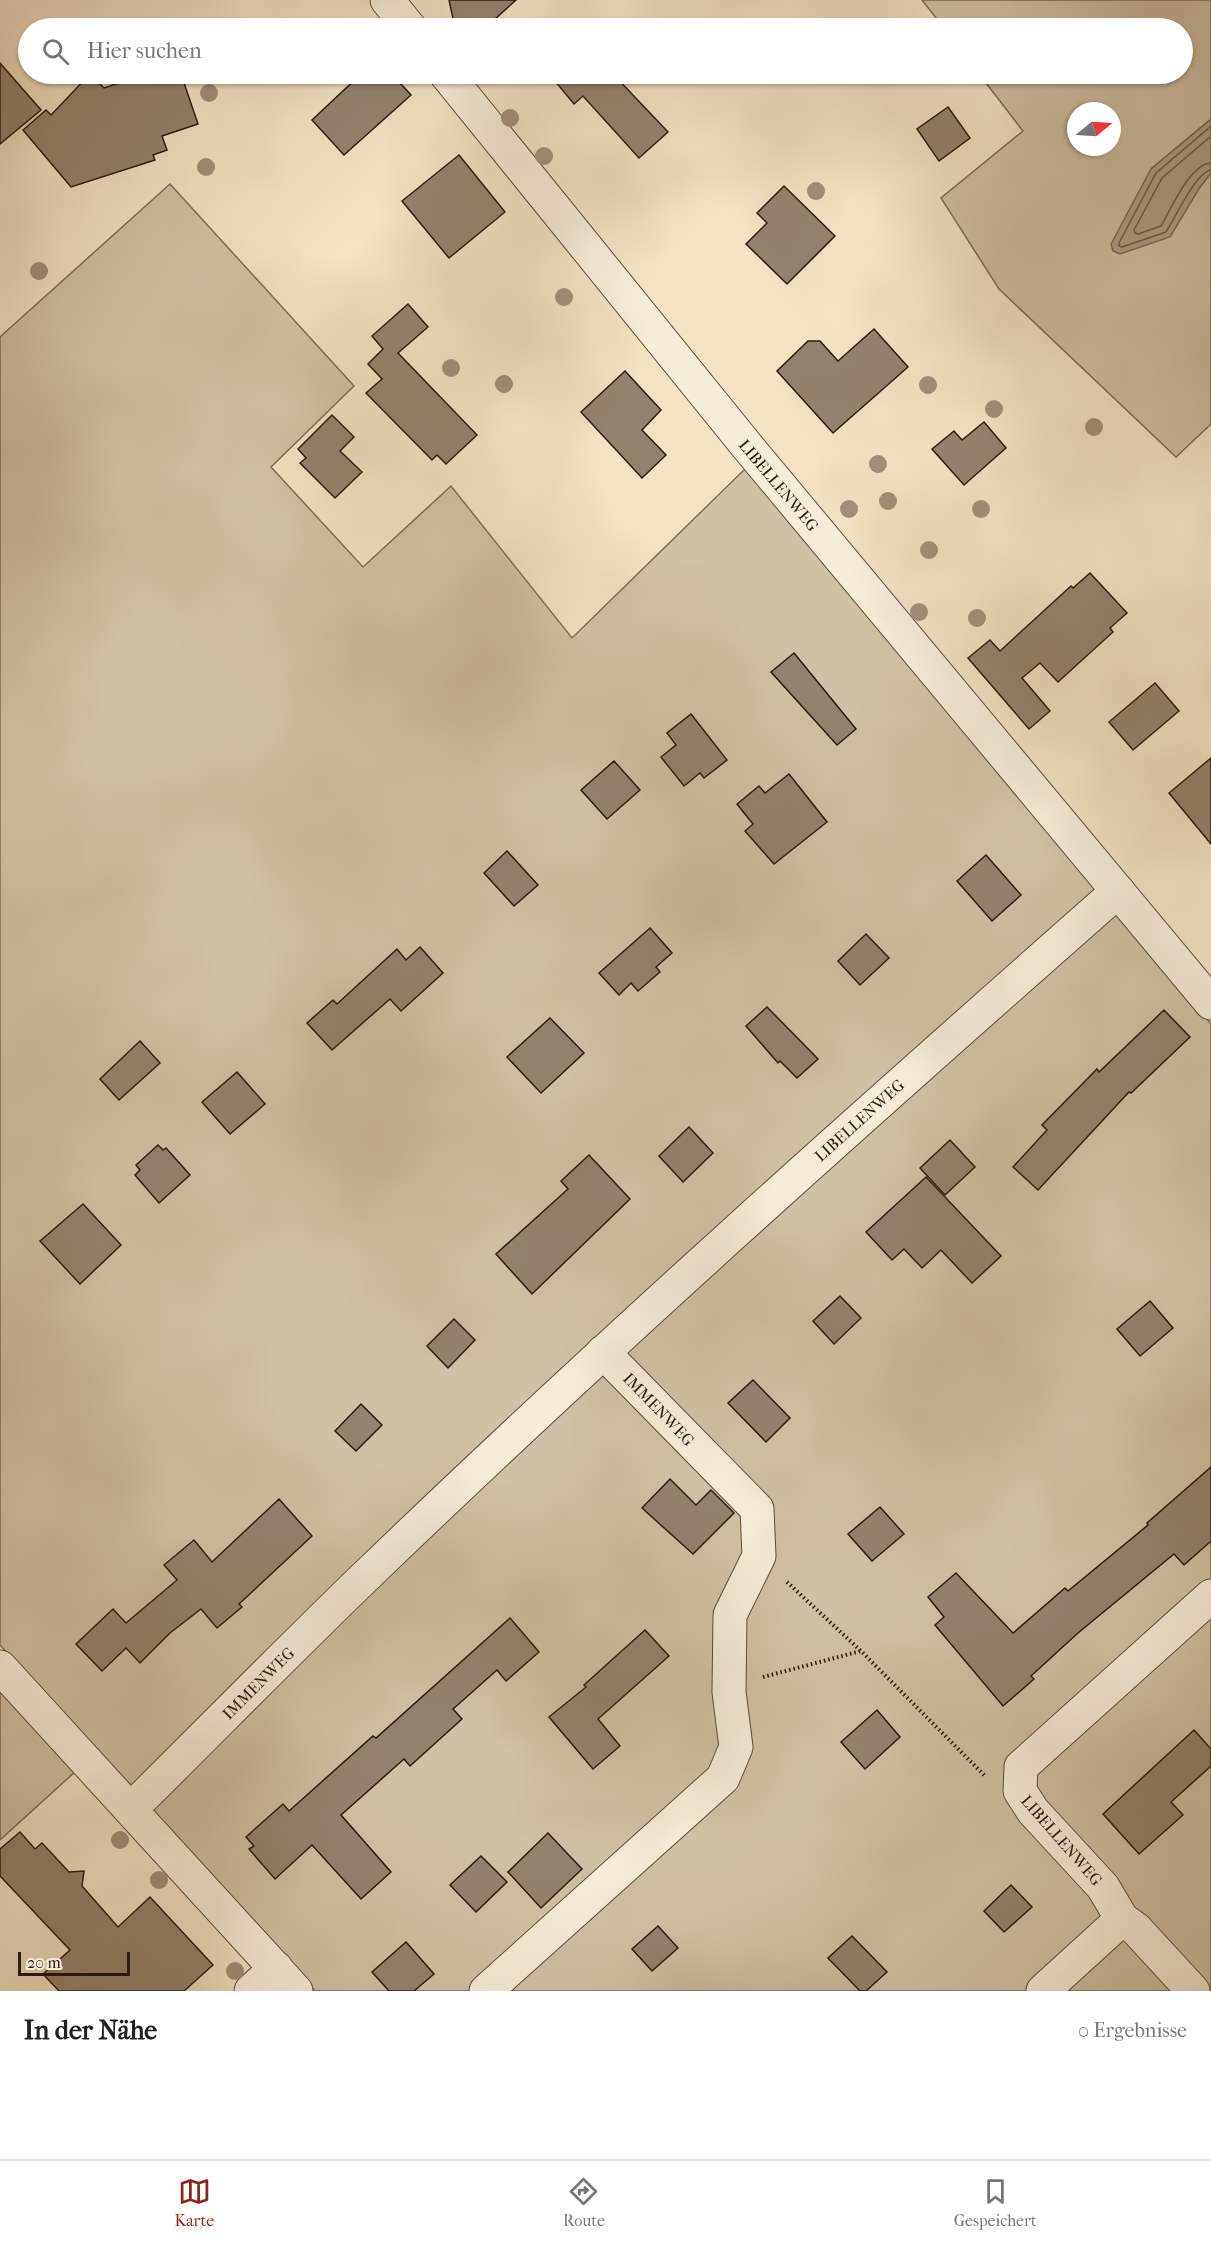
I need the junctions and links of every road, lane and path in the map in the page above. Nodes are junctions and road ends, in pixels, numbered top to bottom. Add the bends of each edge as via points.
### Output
1 (387, 0) edge
2 (402, 18) edge
3 (454, 84) edge
4 (1118, 891) junction
5 (1211, 1003) edge
6 (603, 1352) junction
7 (759, 1556) junction
8 (1211, 1596) edge
9 (861, 1651) junction
10 (0, 1667) edge
11 (729, 1686) junction
12 (1020, 1791) junction
13 (131, 1809) junction
14 (1122, 1919) junction
15 (286, 1980) edge
16 (251, 1991) edge
17 (486, 1991) edge
18 (1043, 1991) edge
19 (1193, 1991) edge

1 - 2 street
3 - 4 street, LIBELLENWEG via 747,447
4 - 5 street, LIBELLENWEG
4 - 6 street, LIBELLENWEG
6 - 7 street, IMMENWEG via 757,1509
6 - 13 street, IMMENWEG via 366,1576
7 - 9 path
7 - 11 street, IMMENWEG via 730,1615
8 - 12 street, LIBELLENWEG via 1021,1767
9 - 11 path
9 - 12 path via 995,1787
10 - 13 street
11 - 17 street, IMMENWEG via 736,1747 723,1778
12 - 14 street, LIBELLENWEG via 1033,1812 1103,1887
13 - 15 street
14 - 18 street
14 - 19 street, LIBELLENWEG
15 - 16 street

